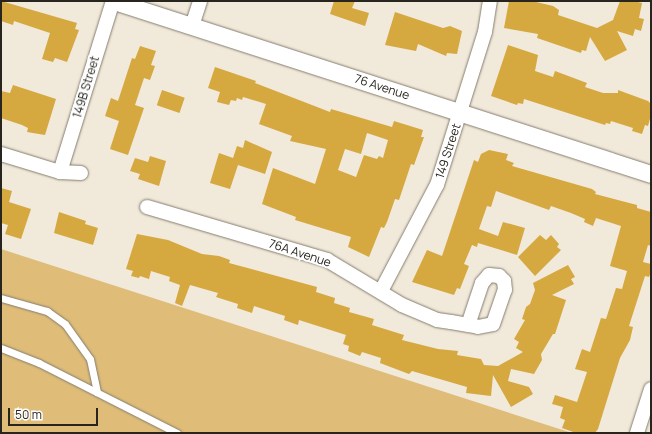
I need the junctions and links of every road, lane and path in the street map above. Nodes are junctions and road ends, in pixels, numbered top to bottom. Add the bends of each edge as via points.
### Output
1 (113, 1) edge
2 (200, 1) edge
3 (490, 1) edge
4 (192, 26) junction
5 (460, 113) junction
6 (1, 154) edge
7 (60, 172) junction
8 (81, 174) dead end
9 (651, 174) edge
10 (147, 207) dead end
11 (381, 291) junction
12 (1, 298) edge
13 (468, 325) dead end
14 (1, 348) edge
15 (651, 389) edge
16 (97, 392) junction
17 (177, 433) edge
18 (637, 433) edge

1 - 4 street, 76 Avenue
1 - 7 street, 149B Street
2 - 4 street
3 - 5 street, 149 Street via 485,32
4 - 5 street, 76 Avenue
5 - 9 street, 76 Avenue
5 - 11 street, 149 Street via 434,193
6 - 7 street
7 - 8 street
10 - 11 street, 76A Avenue via 327,260
11 - 13 street, 76A Avenue via 424,316
12 - 16 lane via 47,311 65,324 90,359
14 - 16 lane via 39,363
15 - 18 street
16 - 17 lane

